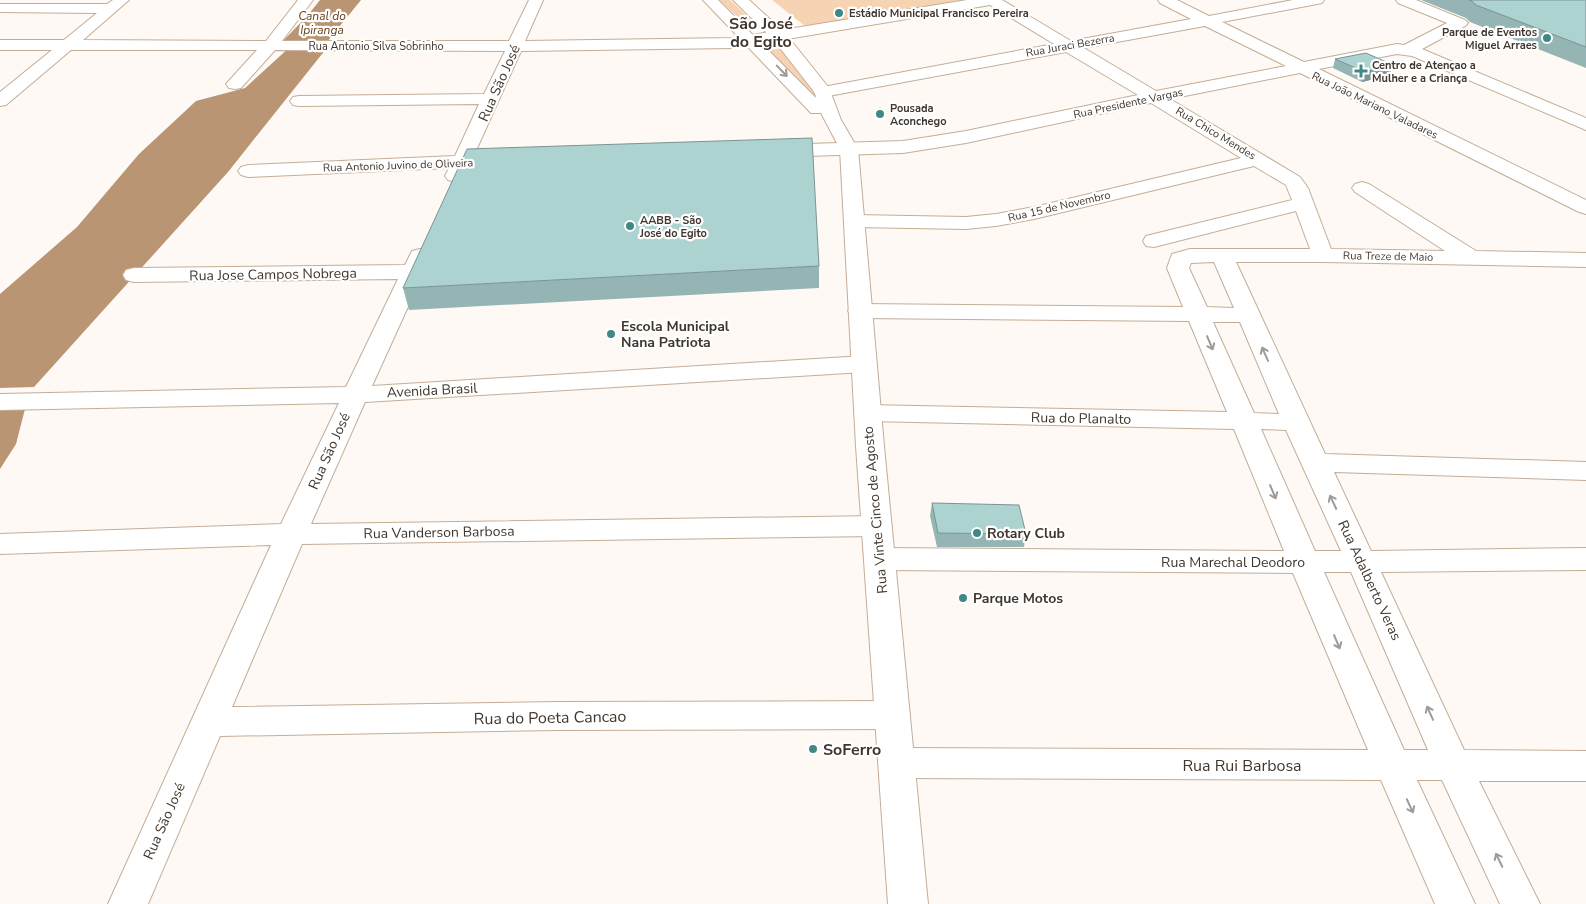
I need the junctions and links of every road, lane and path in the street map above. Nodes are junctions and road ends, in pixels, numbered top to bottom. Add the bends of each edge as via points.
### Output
1 (306, 0) edge
2 (536, 0) edge
3 (710, 0) edge
4 (740, 0) edge
5 (993, 0) edge
6 (1165, 0) edge
7 (1186, 0) edge
8 (1317, 0) edge
9 (1402, 0) edge
10 (116, 4) edge
11 (0, 8) edge
12 (1214, 19) junction
13 (779, 36) junction
14 (752, 40) junction
15 (0, 45) edge
16 (68, 45) junction
17 (1068, 45) junction
18 (270, 46) junction
19 (515, 46) junction
20 (1407, 50) junction
21 (1309, 66) junction
22 (235, 84) dead end
23 (823, 92) junction
24 (1155, 97) junction
25 (2, 99) edge
26 (492, 99) junction
27 (299, 101) dead end
28 (832, 120) junction
29 (1586, 125) edge
30 (848, 149) junction
31 (752, 151) edge
32 (1260, 159) junction
33 (520, 160) edge
34 (462, 162) junction
35 (248, 171) dead end
36 (1362, 188) dead end
37 (446, 196) edge
38 (1586, 196) edge
39 (1303, 203) junction
40 (1586, 208) edge
41 (854, 221) junction
42 (431, 230) edge
43 (1154, 241) dead end
44 (1222, 255) junction
45 (1323, 255) junction
46 (1470, 257) junction
47 (1586, 260) edge
48 (412, 272) junction
49 (134, 275) dead end
50 (860, 311) junction
51 (1198, 314) junction
52 (1248, 315) junction
53 (864, 364) junction
54 (354, 395) junction
55 (6, 402) edge
56 (867, 413) junction
57 (1243, 421) junction
58 (1296, 422) junction
59 (1315, 463) junction
60 (1586, 470) edge
61 (878, 526) junction
62 (291, 534) junction
63 (0, 544) edge
64 (880, 559) junction
65 (1586, 559) edge
66 (1361, 560) junction
67 (1303, 562) junction
68 (893, 715) junction
69 (208, 722) junction
70 (898, 763) junction
71 (1391, 765) junction
72 (1453, 766) junction
73 (1586, 766) edge
74 (128, 904) edge
75 (908, 904) edge
76 (1455, 904) edge
77 (1520, 904) edge

1 - 18 street
2 - 19 street, Rua São José
3 - 14 street
4 - 13 street
5 - 13 street, Rua Antonio Silva Sobrinho
5 - 17 street, Rua Chico Mendes
6 - 12 street, Rua João Mariano Valadares
7 - 12 street, Rua João Mariano Valadares
8 - 12 street, Rua Juraci Bezerra
9 - 20 street via 1460,23
10 - 11 street
10 - 16 street
12 - 17 street, Rua Juraci Bezerra
12 - 21 street, Rua João Mariano Valadares
13 - 14 street, Rua Antonio Silva Sobrinho
13 - 23 street
14 - 19 street, Rua Antonio Silva Sobrinho via 733,43
14 -> 28 street
15 - 16 street, Rua Antonio Silva Sobrinho
16 - 18 street, Rua Antonio Silva Sobrinho
16 - 25 street
17 - 23 street, Rua Juraci Bezerra
17 - 24 street, Rua Chico Mendes
18 - 19 street, Rua Antonio Silva Sobrinho
18 - 22 street
19 - 26 street, Rua São José
20 - 21 street, Rua Presidente Vargas via 1397,49
20 - 29 street
21 - 24 street, Rua Presidente Vargas
21 - 38 street, Rua João Mariano Valadares
21 - 40 street, Rua João Mariano Valadares
23 - 28 street
24 - 30 street, Rua Presidente Vargas via 966,137 903,147
24 - 32 street, Rua Chico Mendes
26 - 27 street
26 - 34 street, Rua São José
28 - 30 street, Rua Vinte Cinco de Agosto
30 - 31 street
30 - 41 street, Rua Vinte Cinco de Agosto
32 - 39 street, Rua Chico Mendes via 1293,181
32 - 41 street, Rua 15 de Novembro via 996,220 966,223
33 - 34 street, Rua Antonio Juvino de Oliveira
34 - 35 street, Rua Antonio Juvino de Oliveira
34 - 37 street, Rua São José
36 - 46 street
39 - 43 street
39 - 45 street, Rua Chico Mendes
41 - 50 street, Rua Vinte Cinco de Agosto
42 - 48 street, Rua São José
44 - 45 street, Rua Treze de Maio
44 - 51 street, Rua Treze de Maio via 1180,259 1178,268
44 - 52 street, Rua Adalberto Veras
45 - 46 street, Rua Treze de Maio
46 - 47 street, Rua Treze de Maio
48 - 49 street, Rua Jose Campos Nobrega
48 - 54 street, Rua São José
50 - 51 street
50 - 53 street, Rua Vinte Cinco de Agosto
51 - 52 street
51 -> 57 street
58 -> 52 street, Rua Adalberto Veras
53 - 54 street, Avenida Brasil
53 - 56 street, Rua Vinte Cinco de Agosto
54 - 55 street, Avenida Brasil
54 - 62 street, Rua São José
56 - 57 street, Rua do Planalto
56 - 61 street, Rua Vinte Cinco de Agosto
57 - 58 street, Rua do Planalto
57 -> 67 street
58 - 59 street, Rua Adalberto Veras
59 - 60 street
66 -> 59 street, Rua Adalberto Veras
61 - 62 street, Rua Vanderson Barbosa
61 - 64 street, Rua Vinte Cinco de Agosto
62 - 63 street, Rua Vanderson Barbosa
62 - 69 street, Rua São José
64 - 67 street, Rua Marechal Deodoro
64 - 68 street, Rua Vinte Cinco de Agosto
65 - 66 street, Rua Marechal Deodoro
66 - 67 street, Rua Marechal Deodoro
72 -> 66 street, Rua Adalberto Veras
67 -> 71 street
68 - 69 street, Rua do Poeta Cancao
68 - 70 street, Rua Vinte Cinco de Agosto
69 - 74 street, Rua São José
70 - 71 street, Rua Rui Barbosa
70 - 75 street, Rua Vinte Cinco de Agosto
71 - 72 street, Rua Rui Barbosa
71 -> 76 street
72 - 73 street, Rua Rui Barbosa
77 -> 72 street, Rua Adalberto Veras

